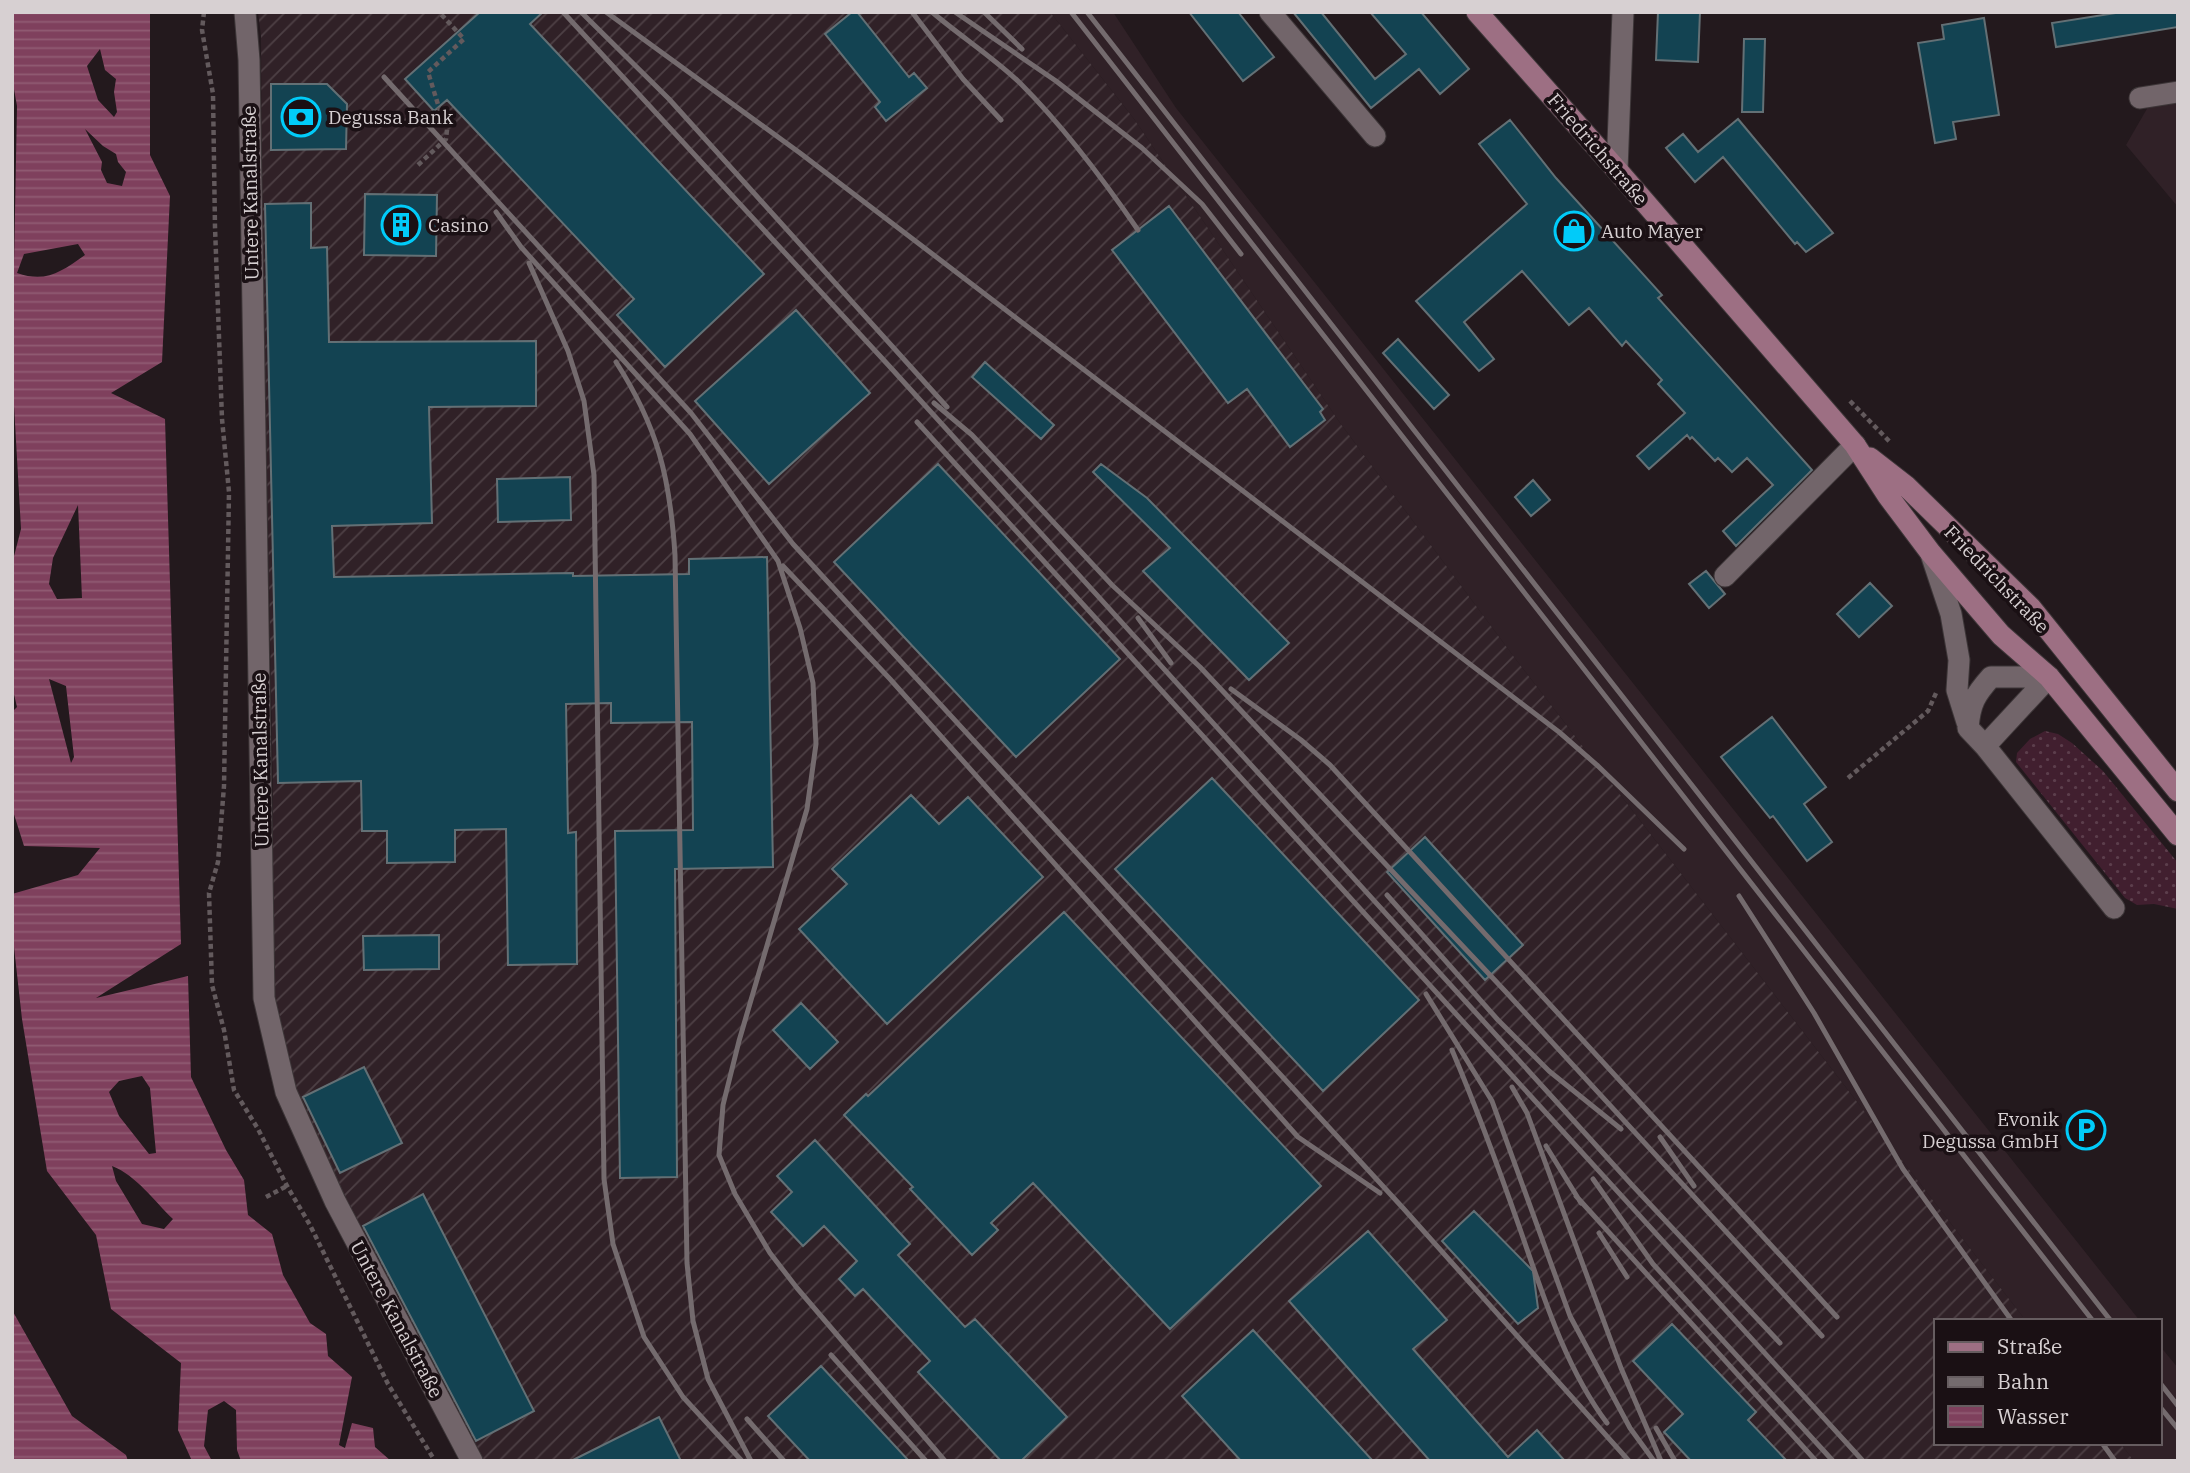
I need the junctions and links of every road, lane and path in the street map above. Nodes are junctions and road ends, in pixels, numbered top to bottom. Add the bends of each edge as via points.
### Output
1 (245, 12) edge
2 (439, 12) edge
3 (1270, 12) edge
4 (1477, 12) edge
5 (1623, 12) edge
6 (2178, 92) edge
7 (2140, 98) dead end
8 (1375, 136) dead end
9 (418, 165) dead end
10 (1617, 170) junction
11 (1855, 446) junction
12 (1930, 552) junction
13 (1725, 576) dead end
14 (2054, 638) junction
15 (2049, 677) junction
16 (2097, 689) junction
17 (1968, 728) junction
18 (1985, 746) junction
19 (2178, 791) edge
20 (2178, 835) edge
21 (2114, 908) dead end
22 (284, 1187) dead end
23 (266, 1197) dead end
24 (471, 1461) edge

1 - 24 street, Untere Kanalstraße via 264,998 286,1092 335,1202
2 - 9 path via 464,39 428,72 440,111 448,121 446,139
3 - 8 street
4 - 10 main road, Friedrichstraße
5 - 10 street
6 - 7 street
10 - 11 main road, Friedrichstraße
11 - 12 main road, Friedrichstraße
11 - 13 street
11 - 14 main road, Friedrichstraße via 1925,505 2031,608
12 - 15 main road, Friedrichstraße via 2001,635
12 - 17 street via 1951,614 1959,660 1956,690
14 - 15 main road
14 - 16 main road, Friedrichstraße
15 - 16 main road
15 - 17 street via 1991,677 1969,710
15 - 18 street
15 - 20 main road, Friedrichstraße
16 - 19 main road, Friedrichstraße
17 - 18 street
18 - 21 street
22 - 23 path

